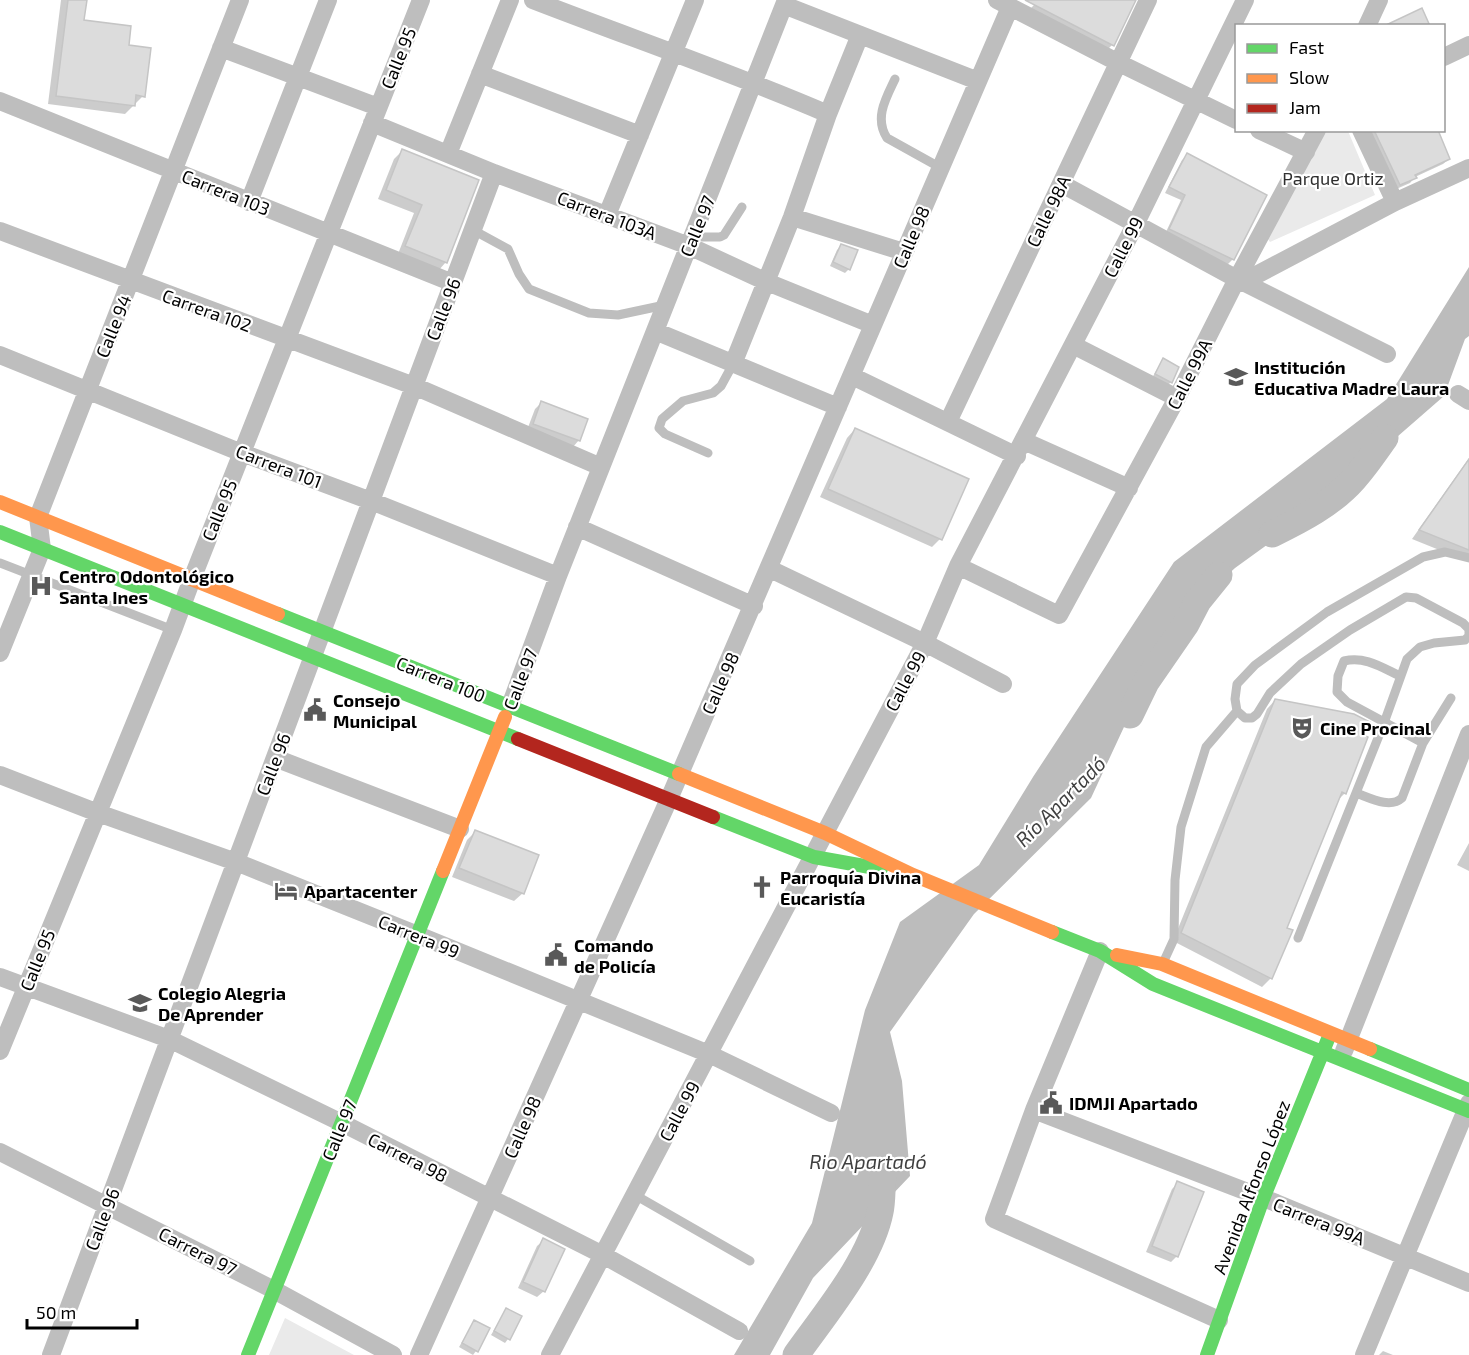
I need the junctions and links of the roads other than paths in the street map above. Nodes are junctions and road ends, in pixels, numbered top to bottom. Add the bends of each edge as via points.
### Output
1 (240, 0) edge
2 (328, 0) edge
3 (421, 0) edge
4 (510, 0) edge
5 (533, 0) edge
6 (695, 0) edge
7 (1148, 0) edge
8 (1245, 0) edge
9 (1379, 0) edge
10 (785, 2) edge
11 (1003, 4) edge
12 (1368, 24) edge
13 (860, 35) junction
14 (1469, 45) edge
15 (221, 48) junction
16 (674, 54) junction
17 (1445, 56) edge
18 (1119, 63) junction
19 (480, 74) junction
20 (299, 78) junction
21 (895, 79) dead end
22 (978, 81) junction
23 (754, 82) junction
24 (0, 101) edge
25 (1196, 101) junction
26 (828, 114) junction
27 (375, 115) junction
28 (1235, 120) edge
29 (1263, 132) edge
30 (1316, 132) edge
31 (1362, 132) edge
32 (640, 135) junction
33 (1305, 152) junction
34 (448, 154) junction
35 (941, 168) junction
36 (1469, 168) edge
37 (174, 171) junction
38 (494, 173) junction
39 (1062, 184) junction
40 (249, 202) junction
41 (1395, 202) junction
42 (742, 207) dead end
43 (607, 215) junction
44 (792, 217) junction
45 (1136, 223) junction
46 (473, 230) junction
47 (0, 231) edge
48 (328, 234) junction
49 (690, 242) junction
50 (904, 252) junction
51 (130, 281) junction
52 (1240, 281) junction
53 (767, 282) junction
54 (453, 283) junction
55 (665, 306) junction
56 (873, 325) junction
57 (655, 331) junction
58 (287, 339) junction
59 (1073, 345) junction
60 (1387, 354) dead end
61 (0, 355) edge
62 (733, 364) junction
63 (852, 376) junction
64 (414, 386) junction
65 (87, 390) junction
66 (1177, 398) junction
67 (838, 407) junction
68 (948, 422) junction
69 (1020, 448) junction
70 (242, 453) junction
71 (708, 453) dead end
72 (601, 467) junction
73 (1129, 488) junction
74 (371, 501) junction
75 (0, 502) edge
76 (38, 517) junction
77 (577, 527) junction
78 (0, 532) edge
79 (42, 549) junction
80 (1469, 558) edge
81 (0, 562) edge
82 (958, 566) junction
83 (770, 569) junction
84 (31, 575) junction
85 (558, 576) junction
86 (192, 579) junction
87 (183, 605) junction
88 (753, 606) junction
89 (173, 630) junction
90 (322, 631) junction
91 (925, 642) junction
92 (0, 653) edge
93 (313, 657) junction
94 (1400, 676) junction
95 (1003, 684) dead end
96 (1451, 698) dead end
97 (510, 706) junction
98 (1237, 711) junction
99 (1384, 723) junction
100 (500, 732) junction
101 (1469, 734) edge
102 (1423, 743) junction
103 (275, 758) junction
104 (0, 775) edge
105 (680, 775) junction
106 (1356, 794) junction
107 (669, 799) junction
108 (98, 813) junction
109 (460, 829) junction
110 (825, 833) junction
111 (814, 857) junction
112 (236, 862) junction
113 (913, 875) junction
114 (418, 935) junction
115 (1298, 938) dead end
116 (1100, 951) junction
117 (1162, 964) junction
118 (0, 977) edge
119 (26, 987) junction
120 (578, 1002) junction
121 (1330, 1034) junction
122 (169, 1039) junction
123 (1348, 1041) junction
124 (0, 1051) edge
125 (1323, 1053) junction
126 (709, 1054) junction
127 (1340, 1059) junction
128 (1469, 1090) edge
129 (1468, 1108) edge
130 (1034, 1110) junction
131 (831, 1113) dead end
132 (342, 1123) junction
133 (0, 1152) edge
134 (635, 1195) junction
135 (490, 1198) junction
136 (1263, 1199) junction
137 (107, 1205) junction
138 (603, 1255) junction
139 (1406, 1257) junction
140 (750, 1261) dead end
141 (1469, 1283) edge
142 (274, 1290) junction
143 (1219, 1320) junction
144 (739, 1331) dead end
145 (51, 1355) edge
146 (248, 1355) edge
147 (393, 1355) edge
148 (419, 1355) edge
149 (550, 1355) edge
150 (1208, 1355) edge
151 (1364, 1355) edge

1 - 15 street, Calle 94
2 - 20 street
3 - 27 street, Calle 95
4 - 19 street
5 - 16 street
6 - 16 street
7 - 18 street, Calle 98A
8 - 25 street, Calle 99
9 - 12 street
10 - 13 street
10 - 23 street, Calle 97
11 - 18 street
11 - 22 street, Calle 98
13 - 22 street
13 - 26 street
14 - 17 street
15 - 20 street, Carrera 103A
15 - 37 street, Calle 94
16 - 23 street
16 - 32 street
18 - 25 street
18 - 39 street, Calle 98A
19 - 32 street
19 - 34 street
20 - 27 street, Carrera 103A
20 - 40 street
21 - 35 lane via 884,103 882,130 887,138
22 - 35 street, Calle 98
23 - 26 street
23 - 49 street, Calle 97
24 - 37 street, Carrera 103
25 - 28 street
25 - 45 street, Calle 99
26 - 44 street
27 - 34 street, Carrera 103A
27 - 48 street, Calle 95
29 - 33 street
30 - 33 street, Calle 99A
31 - 41 street
32 - 43 street
33 - 52 street, Calle 99A
34 - 38 street, Carrera 103A
35 - 50 street, Calle 98
36 - 41 street
37 - 40 street, Carrera 103
37 - 51 street, Calle 94
38 - 43 street, Carrera 103A
38 - 46 street, Calle 96
39 - 45 street
39 - 68 street, Calle 98A
40 - 48 street, Carrera 103
41 - 52 street
42 - 49 lane via 724,235
43 - 49 street, Carrera 103A
44 - 50 street
44 - 53 street
45 - 52 street
45 - 59 street, Calle 99
46 - 54 street, Calle 96
46 - 55 lane via 508,249 529,288 590,313 618,315
47 - 51 street, Carrera 102
48 - 54 street, Carrera 103
48 - 58 street, Calle 95
49 - 53 street, Carrera 103A
49 - 55 street, Calle 97
50 - 56 street, Calle 98
51 - 58 street, Carrera 102
51 - 65 street, Calle 94
52 - 60 street
52 - 66 street, Calle 99A
53 - 56 street, Carrera 103A
53 - 62 street
54 - 64 street, Calle 96
55 - 57 street, Calle 97
56 - 63 street, Calle 98
57 - 62 street
57 - 72 street, Calle 97
58 - 64 street, Carrera 102
58 - 70 street, Calle 95
59 - 66 street
59 - 69 street, Calle 99
61 - 65 street, Carrera 101
62 - 67 street
62 - 71 lane via 713,393 683,401 662,420 659,428
63 - 67 street, Calle 98
63 - 68 street
64 - 72 street, Carrera 102
64 - 74 street, Calle 96
65 - 70 street, Carrera 101
65 - 76 street, Calle 94
66 - 73 street, Calle 99A
67 - 83 street, Calle 98
68 - 69 street
69 - 73 street
69 - 82 street, Calle 99
70 - 74 street, Carrera 101
70 - 86 street, Calle 95
72 - 77 street, Calle 97
73 - 82 street, Calle 99A via 1059,615
74 - 85 street, Carrera 101
74 - 90 street, Calle 96
75 - 76 main road, Carrera 100
76 - 79 street, Calle 94
76 - 86 main road, Carrera 100
77 - 85 street, Calle 97
77 - 88 street
78 - 79 main road, Carrera 100
79 - 84 street
79 - 87 main road, Carrera 100
80 - 98 lane via 1445,552 1423,557 1327,612 1255,664 1237,684
81 - 84 lane
82 - 91 street, Calle 99
83 - 88 street, Calle 98
83 - 91 street
84 - 89 lane
84 - 92 street
85 - 97 street, Calle 97
86 - 87 street, Calle 95
86 - 90 main road, Carrera 100
87 - 89 street, Calle 95
87 - 93 main road, Carrera 100
88 - 105 street, Calle 98
89 - 108 street, Calle 95
90 - 93 street, Calle 96
90 - 97 main road, Carrera 100
91 - 95 street
91 - 110 street, Calle 99
93 - 100 main road, Carrera 100
93 - 103 street, Calle 96
94 - 98 lane via 1407,659 1420,647 1465,640 1469,629 1416,598 1406,597 1301,664 1270,693 1252,718
94 - 99 lane
94 - 99 lane via 1356,658 1344,661 1338,676 1337,692
96 - 102 lane
97 - 100 main road, Calle 97
97 - 105 main road, Carrera 100
98 - 117 lane via 1206,747 1180,827 1174,939
99 - 102 lane
99 - 106 lane
100 - 107 main road, Carrera 100
100 - 109 main road, Calle 97
101 - 123 street
102 - 106 lane via 1402,798 1389,803
103 - 109 street
103 - 112 street, Calle 96
104 - 108 street, Carrera 99
105 - 107 street, Calle 98
105 - 110 main road, Carrera 100
106 - 115 lane
107 - 111 main road, Carrera 100
107 - 120 street, Calle 98
108 - 112 street, Carrera 99
108 - 119 street, Calle 95
109 - 114 main road, Calle 97
110 - 111 street, Calle 99
110 - 113 main road, Carrera 100
111 - 113 main road, Carrera 100
111 - 126 street, Calle 99
112 - 114 street, Carrera 99
112 - 122 street, Calle 96
113 - 116 main road, Carrera 100
114 - 120 street, Carrera 99
114 - 132 main road, Calle 97
116 - 117 main road, Carrera 100
116 - 125 main road, Carrera 100 via 1154,984
116 - 130 street
117 - 121 main road, Carrera 100
118 - 119 street, Carrera 98
119 - 122 street, Carrera 98
119 - 124 street, Calle 95
120 - 126 street, Carrera 99
120 - 135 street, Calle 98
121 - 123 main road, Carrera 100
121 - 125 main road, Avenida Alfonso López
122 - 132 street, Carrera 98
122 - 137 street, Calle 96
123 - 127 street
123 - 128 main road, Carrera 100
125 - 127 main road, Carrera 100
125 - 136 main road, Avenida Alfonso López
126 - 131 street, Carrera 99
126 - 134 street, Calle 99
127 - 129 main road, Carrera 100
129 - 139 street
130 - 136 street, Carrera 99A
130 - 143 street via 994,1219
132 - 135 street, Carrera 98
132 - 142 main road, Calle 97
133 - 137 street, Carrera 97
134 - 138 street, Calle 99
134 - 140 lane
135 - 138 street, Carrera 98
135 - 148 street, Calle 98
136 - 139 street, Carrera 99A
136 - 143 main road, Avenida Alfonso López
137 - 142 street, Carrera 97
137 - 145 street, Calle 96
138 - 144 street, Carrera 98
138 - 149 street, Calle 99
139 - 141 street, Carrera 99A
139 - 151 street
142 - 146 main road, Calle 97
142 - 147 street, Carrera 97
143 - 150 main road, Avenida Alfonso López

